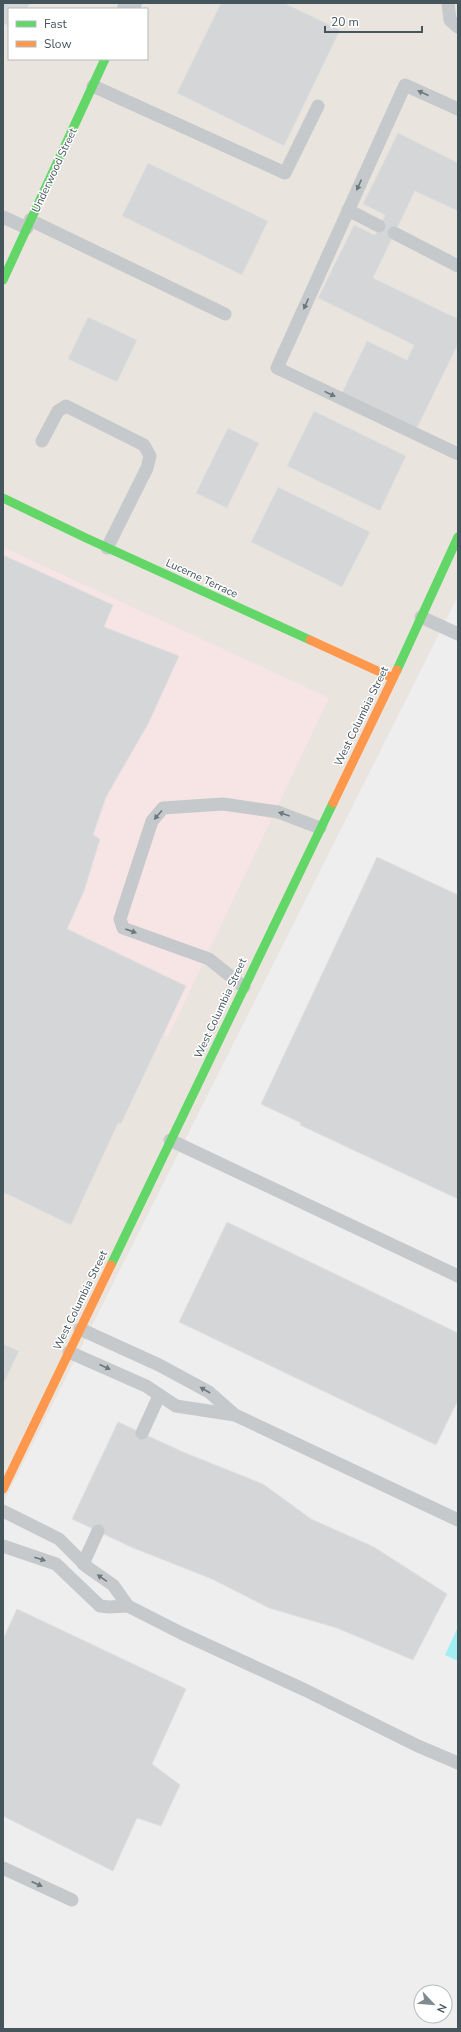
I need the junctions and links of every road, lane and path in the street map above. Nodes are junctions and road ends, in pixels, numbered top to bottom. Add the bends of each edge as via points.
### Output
1 (448, 3) edge
2 (458, 28) edge
3 (105, 60) edge
4 (93, 86) junction
5 (318, 106) dead end
6 (458, 109) edge
7 (348, 210) junction
8 (3, 217) edge
9 (29, 224) junction
10 (379, 226) dead end
11 (397, 235) dead end
12 (458, 266) edge
13 (3, 280) edge
14 (225, 314) dead end
15 (42, 441) dead end
16 (458, 454) edge
17 (3, 498) edge
18 (458, 537) edge
19 (107, 548) junction
20 (420, 617) junction
21 (458, 634) edge
22 (393, 678) junction
23 (320, 828) junction
24 (244, 987) junction
25 (170, 1140) junction
26 (458, 1276) edge
27 (80, 1330) junction
28 (69, 1352) junction
29 (159, 1396) junction
30 (234, 1415) junction
31 (142, 1434) dead end
32 (3, 1489) edge
33 (3, 1511) edge
34 (458, 1520) edge
35 (98, 1531) dead end
36 (3, 1546) edge
37 (83, 1564) junction
38 (128, 1606) junction
39 (458, 1763) edge
40 (3, 1868) edge
41 (72, 1900) dead end

1 - 2 lane via 450,20
3 - 4 street, Underwood Street
4 - 5 lane via 285,174
4 - 9 street, Underwood Street
6 -> 7 lane via 405,85
7 - 10 lane
7 -> 16 lane via 277,368
8 - 9 lane
9 - 13 street, Underwood Street
9 - 14 lane
11 - 12 lane
15 - 19 lane via 58,411 66,406 144,445 150,456 147,468
17 - 19 street, Lucerne Terrace
18 - 20 street, West Columbia Street
19 - 22 street, Lucerne Terrace
20 - 21 lane
20 - 22 street, West Columbia Street
22 - 23 street, West Columbia Street
23 - 24 street, West Columbia Street
23 -> 24 lane via 278,812 223,804 163,808 152,821 120,919 123,928 209,959
24 - 25 street, West Columbia Street
25 - 26 lane
25 - 27 street, West Columbia Street
27 - 28 street, West Columbia Street
30 -> 27 lane via 209,1392 159,1365
28 -> 29 lane via 146,1386
28 - 32 street, West Columbia Street
29 - 30 lane via 176,1406
29 - 31 lane
30 - 34 lane
33 - 37 lane via 59,1539
35 - 37 lane
36 -> 38 lane via 56,1564 100,1606
38 -> 37 lane via 113,1585
38 - 39 lane via 182,1634
40 -> 41 lane

